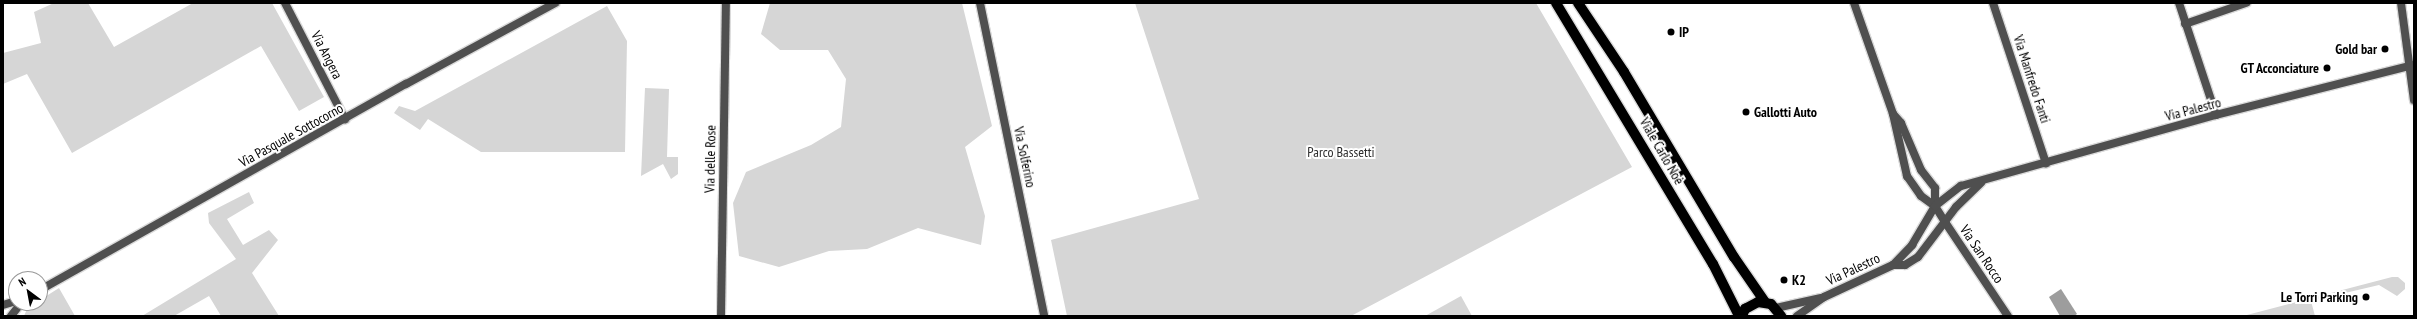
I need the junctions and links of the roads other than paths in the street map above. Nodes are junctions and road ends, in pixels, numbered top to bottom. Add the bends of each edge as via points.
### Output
1 (285, 3) edge
2 (555, 3) edge
3 (726, 3) edge
4 (980, 3) edge
5 (1556, 3) edge
6 (1578, 3) edge
7 (1854, 3) edge
8 (1993, 3) edge
9 (2179, 3) edge
10 (2246, 3) edge
11 (2401, 3) edge
12 (2185, 24) junction
13 (2412, 66) edge
14 (2414, 100) edge
15 (1893, 114) junction
16 (2216, 116) junction
17 (345, 119) junction
18 (2046, 163) junction
19 (1981, 183) junction
20 (1935, 206) junction
21 (1945, 222) junction
22 (1893, 265) junction
23 (48, 286) edge
24 (1824, 297) junction
25 (1765, 302) junction
26 (1779, 312) edge
27 (721, 316) edge
28 (1044, 316) edge
29 (1741, 316) edge
30 (1797, 316) edge
31 (2008, 316) edge

1 - 17 street, Via Angera
2 - 17 street, Via Pasquale Sottocorno
3 - 27 street, Via delle Rose
4 - 28 street, Via Solferino
5 - 29 main road, Viale Carlo Noè via 1713,264
6 - 25 main road, Viale Carlo Noè via 1624,72 1734,257
7 - 15 street, Via San Rocco
8 - 18 street, Via Manfredo Fanti
9 - 12 street
10 - 12 street
11 - 13 street
12 - 16 street
13 - 14 street
13 - 16 street, Via Palestro
15 - 20 street, Via San Rocco via 1901,122 1921,170 1935,188
15 - 20 street, Via San Rocco via 1907,176 1921,196
16 - 18 street, Via Palestro
17 - 23 street, Via Pasquale Sottocorno
18 - 19 street, Via Palestro
19 - 20 street, Via Palestro via 1961,186
19 - 21 street, Via Palestro via 1956,207
20 - 21 street, Via San Rocco
20 - 22 street, Via Palestro via 1912,245
21 - 22 street, Via Palestro via 1918,257 1905,266
21 - 31 street, Via San Rocco
22 - 24 street, Via Palestro
24 - 26 street, Via Palestro
24 - 30 street, Via Palestro
25 - 26 main road, Viale Carlo Noè
25 - 29 main road, Viale Carlo Noè via 1750,305

